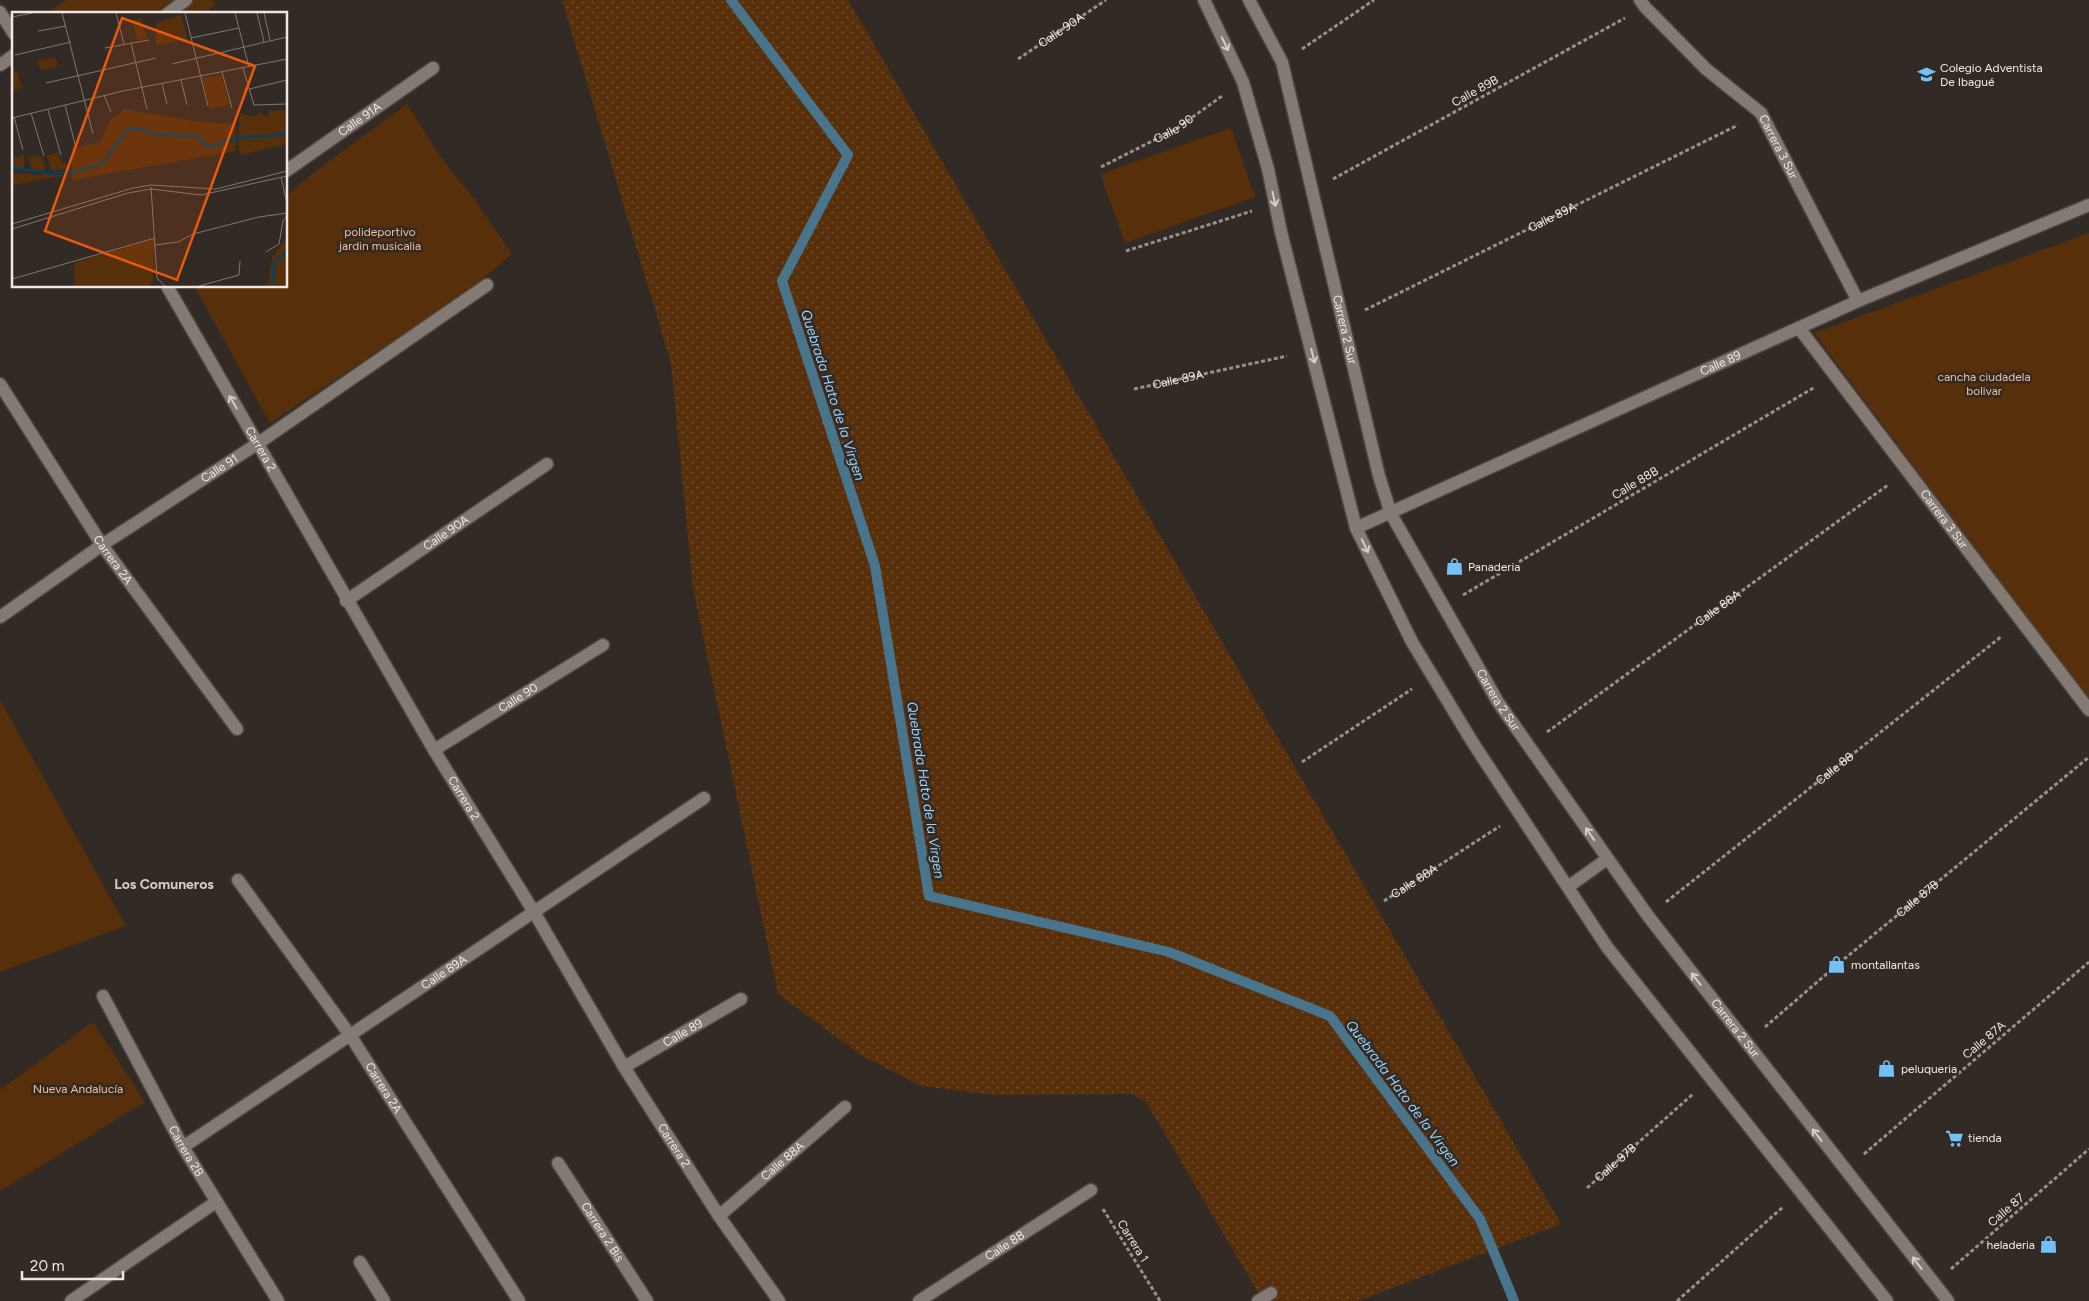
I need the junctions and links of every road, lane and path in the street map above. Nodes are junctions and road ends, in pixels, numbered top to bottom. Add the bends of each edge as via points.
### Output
1 (186, 0) edge
2 (1106, 0) edge
3 (1204, 0) edge
4 (1249, 0) edge
5 (1374, 0) edge
6 (1643, 4) edge
7 (0, 12) edge
8 (170, 12) edge
9 (12, 31) edge
10 (12, 56) edge
11 (1018, 59) dead end
12 (1282, 62) junction
13 (0, 65) edge
14 (433, 68) dead end
15 (1243, 82) junction
16 (1761, 114) junction
17 (1101, 167) dead end
18 (288, 170) edge
19 (1312, 190) junction
20 (1275, 204) junction
21 (2089, 205) edge
22 (1126, 251) dead end
23 (487, 285) dead end
24 (168, 288) edge
25 (1858, 301) junction
26 (1343, 320) junction
27 (1800, 328) junction
28 (1311, 351) junction
29 (1835, 375) junction
30 (0, 384) edge
31 (1134, 389) dead end
32 (257, 444) junction
33 (547, 464) dead end
34 (1908, 471) junction
35 (1391, 514) junction
36 (1356, 528) junction
37 (102, 545) junction
38 (346, 601) junction
39 (1444, 606) junction
40 (0, 617) edge
41 (2021, 621) junction
42 (603, 645) dead end
43 (1432, 675) junction
44 (2089, 710) edge
45 (237, 729) dead end
46 (1528, 745) junction
47 (434, 750) junction
48 (2089, 757) edge
49 (1302, 762) dead end
50 (704, 798) dead end
51 (1520, 814) junction
52 (1608, 859) junction
53 (238, 880) dead end
54 (1568, 887) junction
55 (1384, 901) dead end
56 (534, 912) junction
57 (1648, 916) junction
58 (2089, 962) edge
59 (103, 996) dead end
60 (741, 999) dead end
61 (350, 1035) junction
62 (1746, 1044) junction
63 (624, 1068) junction
64 (1710, 1078) junction
65 (846, 1107) dead end
66 (183, 1147) junction
67 (2089, 1149) edge
68 (558, 1163) dead end
69 (1844, 1170) junction
70 (1586, 1188) dead end
71 (1091, 1190) joint
72 (1801, 1192) junction
73 (216, 1202) junction
74 (719, 1216) junction
75 (360, 1262) dead end
76 (1934, 1284) junction
77 (1271, 1293) dead end
78 (71, 1301) edge
79 (278, 1301) edge
80 (384, 1301) edge
81 (519, 1301) edge
82 (648, 1301) edge
83 (779, 1301) edge
84 (919, 1301) edge
85 (1160, 1301) edge
86 (1258, 1301) edge
87 (1677, 1301) edge
88 (1887, 1301) edge
89 (1948, 1301) edge

1 - 8 street
2 - 11 path, Calle 90A
3 -> 15 street
4 - 12 street, Carrera 2 Sur
5 - 12 path
6 - 16 street, Carrera 3 Sur via 1706,69
6 - 19 path, Calle 89B
7 - 9 street
10 - 13 street
12 - 19 street, Carrera 2 Sur
14 - 18 street, Calle 91A
15 - 17 path, Calle 90 via 1176,129
15 -> 20 street
16 - 25 street, Carrera 3 Sur
16 - 26 path, Calle 89A
19 - 26 street, Carrera 2 Sur
20 - 22 path
20 - 28 street
21 - 25 street, Calle 89
23 - 32 street, Calle 91
32 -> 24 street, Carrera 2
25 - 27 street, Calle 89
26 - 35 street, Carrera 2 Sur via 1379,476
27 - 29 street, Carrera 3 Sur
27 - 35 street, Calle 89
28 - 31 path, Calle 89A
28 -> 36 street
29 - 34 street, Carrera 3 Sur
29 - 39 path, Calle 88B
30 - 37 street, Carrera 2A
32 - 37 street, Calle 91
32 - 38 street, Carrera 2
33 - 38 street, Calle 90A
34 - 41 street, Carrera 3 Sur
34 - 46 path, Calle 88A
35 - 36 street, Calle 89
35 - 39 street, Carrera 2 Sur
36 -> 43 street via 1412,642
37 - 40 street, Calle 91
37 - 45 street, Carrera 2A
38 - 47 street, Carrera 2
39 - 46 street, Carrera 2 Sur via 1498,702
41 - 44 street, Carrera 3 Sur
41 - 57 path, Calle 88
42 - 47 street, Calle 90
43 - 49 path
43 - 51 street
52 -> 46 street, Carrera 2 Sur
47 - 56 street, Carrera 2
48 - 62 path, Calle 87B via 1837,964
50 - 56 street, Calle 89A
51 - 54 street
51 - 55 path, Calle 88A
52 - 54 street
52 - 57 street, Carrera 2 Sur
53 - 61 street, Carrera 2A
54 - 64 street via 1607,947
56 - 61 street, Calle 89A
56 - 63 street, Carrera 2
62 -> 57 street, Carrera 2 Sur
58 - 69 path, Calle 87A
59 - 66 street, Carrera 2B
60 - 63 street, Calle 89
61 - 66 street, Calle 89A
61 - 81 street, Carrera 2A
69 -> 62 street, Carrera 2 Sur
63 - 74 street, Carrera 2
64 - 70 path, Calle 87B
64 - 72 street
65 - 74 street, Calle 88A
66 - 73 street, Carrera 2B
67 - 76 path, Calle 87
68 - 82 street, Carrera 2 Bis
76 -> 69 street, Carrera 2 Sur
71 - 84 street, Calle 88
71 - 85 path, Carrera 1
72 - 87 path
72 - 88 street
73 - 78 street
73 - 79 street, Carrera 2B
74 - 83 street, Carrera 2
75 - 80 street
76 - 89 street, Carrera 2 Sur
77 - 86 street

